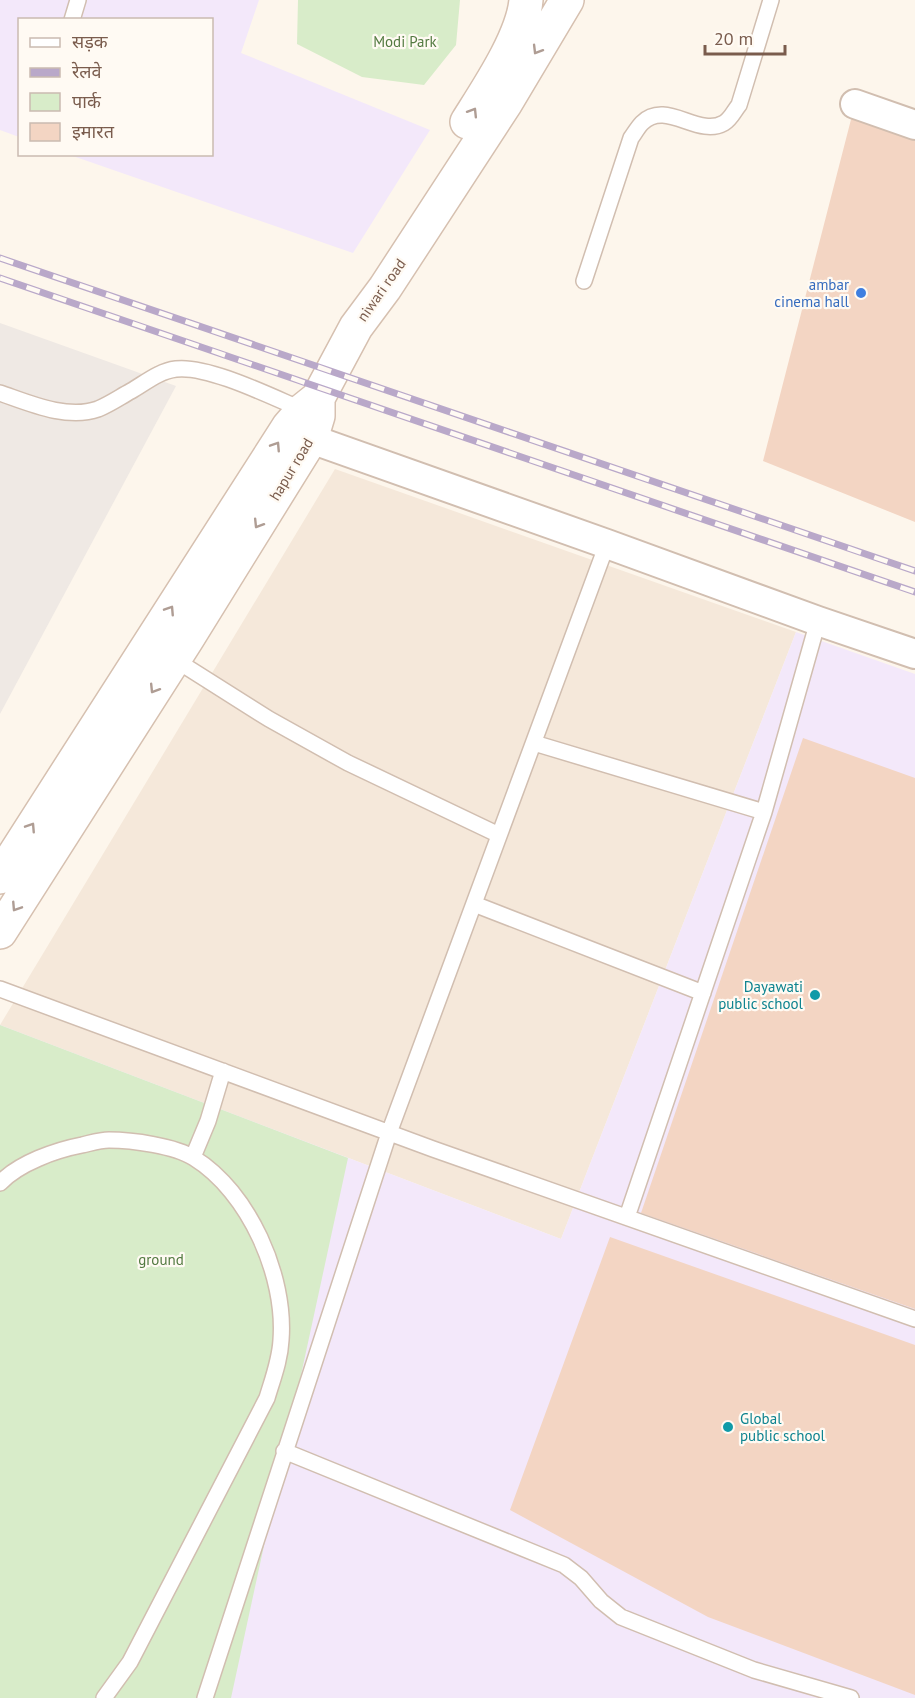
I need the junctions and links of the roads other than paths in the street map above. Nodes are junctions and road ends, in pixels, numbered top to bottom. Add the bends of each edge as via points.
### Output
1 (78, 0) edge
2 (526, 0) edge
3 (567, 0) edge
4 (771, 0) edge
5 (73, 18) edge
6 (855, 104) dead end
7 (915, 125) edge
8 (584, 280) dead end
9 (356, 327) junction
10 (0, 393) edge
11 (311, 415) junction
12 (608, 544) junction
13 (818, 621) junction
14 (915, 654) edge
15 (174, 658) junction
16 (534, 742) junction
17 (765, 812) junction
18 (499, 836) junction
19 (14, 873) edge
20 (474, 904) junction
21 (0, 932) edge
22 (0, 989) edge
23 (703, 993) junction
24 (223, 1071) junction
25 (389, 1133) junction
26 (193, 1157) junction
27 (0, 1183) edge
28 (627, 1217) junction
29 (915, 1319) edge
30 (284, 1451) junction
31 (104, 1698) edge
32 (205, 1698) edge
33 (851, 1698) edge

1 - 5 lane
9 -> 2 main road, niwari road via 360,297 369,276 489,86 519,28
3 -> 9 main road, niwari road via 505,104
4 - 8 lane via 739,105 730,118 707,127 657,115 643,122 631,138
6 - 7 street
9 - 11 main road
10 - 11 lane via 63,412 85,412 163,372 193,370 223,378
11 - 12 street
11 -> 15 main road, hapur road
19 -> 11 main road, hapur road via 276,446
12 - 13 street
12 - 16 lane
13 - 14 street
13 - 17 lane
15 - 18 lane via 269,719 348,763
15 -> 19 main road, hapur road
16 - 17 lane
16 - 18 lane
17 - 23 lane
18 - 20 lane
19 -> 21 main road, hapur road
20 - 23 lane
20 - 25 lane
22 - 24 lane
23 - 28 lane
24 - 25 lane
24 - 26 lane
25 - 28 lane
25 - 30 lane
26 - 27 lane via 166,1148 108,1140 35,1160
26 - 31 lane via 247,1211 262,1242 281,1312 279,1360 262,1408 130,1662
28 - 29 lane
30 - 32 lane
30 - 33 lane via 564,1565 621,1617 754,1670

